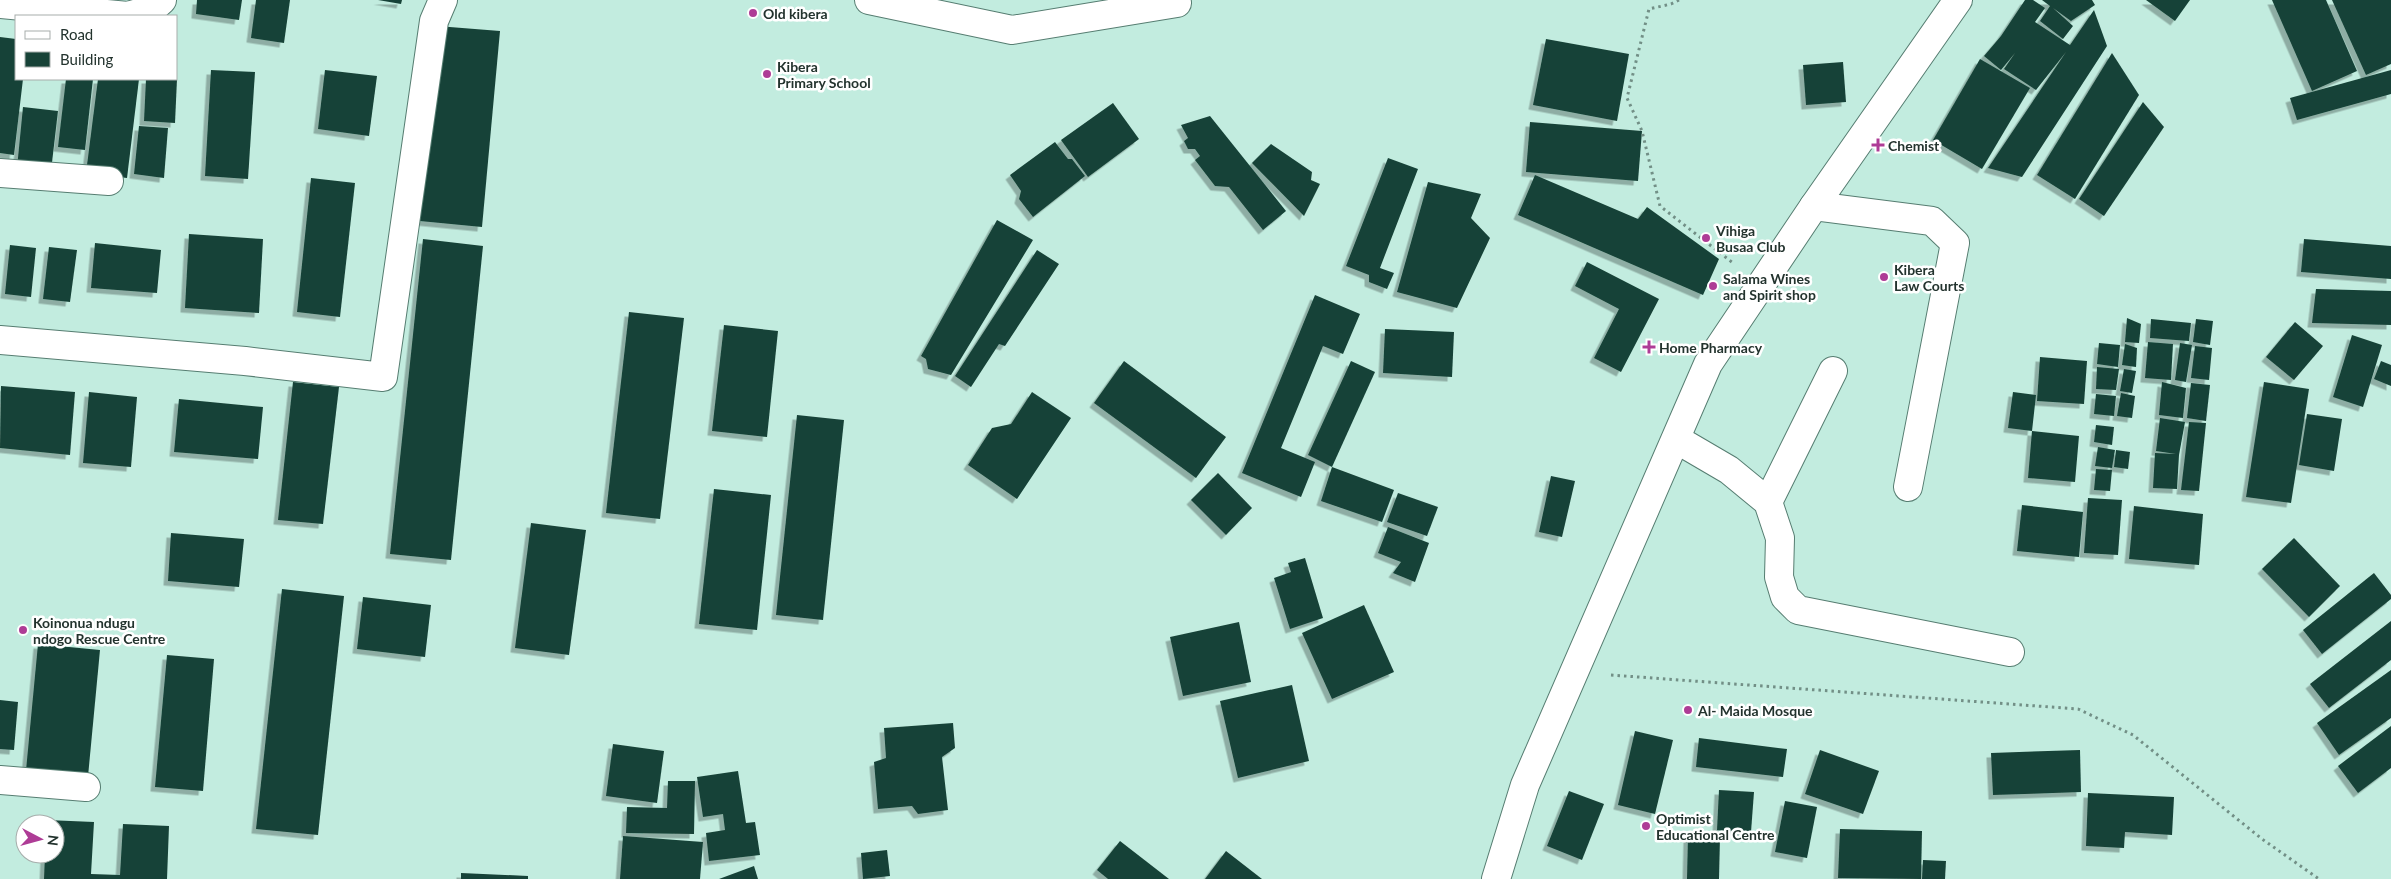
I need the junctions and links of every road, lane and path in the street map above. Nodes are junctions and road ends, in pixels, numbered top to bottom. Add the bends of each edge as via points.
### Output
1 (162, 0) edge
2 (443, 0) edge
3 (869, 0) edge
4 (1679, 0) edge
5 (1958, 0) edge
6 (1178, 3) dead end
7 (0, 4) edge
8 (117, 15) edge
9 (131, 15) edge
10 (0, 173) edge
11 (109, 181) dead end
12 (1814, 206) junction
13 (1761, 285) junction
14 (0, 340) edge
15 (1833, 371) dead end
16 (1676, 439) junction
17 (1908, 487) dead end
18 (1768, 502) junction
19 (2010, 652) dead end
20 (1574, 672) junction
21 (0, 780) edge
22 (86, 787) dead end
23 (1496, 879) edge
24 (2319, 879) edge

1 - 9 street via 152,9
2 - 14 street via 434,20 383,376
3 - 6 street via 1012,30
4 - 13 path via 1650,9 1627,98 1642,131 1660,206
5 - 12 street
7 - 8 street
10 - 11 street
12 - 13 street
12 - 17 street via 1932,221 1955,243
13 - 16 street via 1708,364
15 - 18 street
16 - 18 street via 1730,470
16 - 20 street
18 - 19 street via 1780,538 1779,577 1785,597 1798,610
20 - 23 street via 1525,785
20 - 24 path via 2078,709 2132,735 2262,839
21 - 22 street

